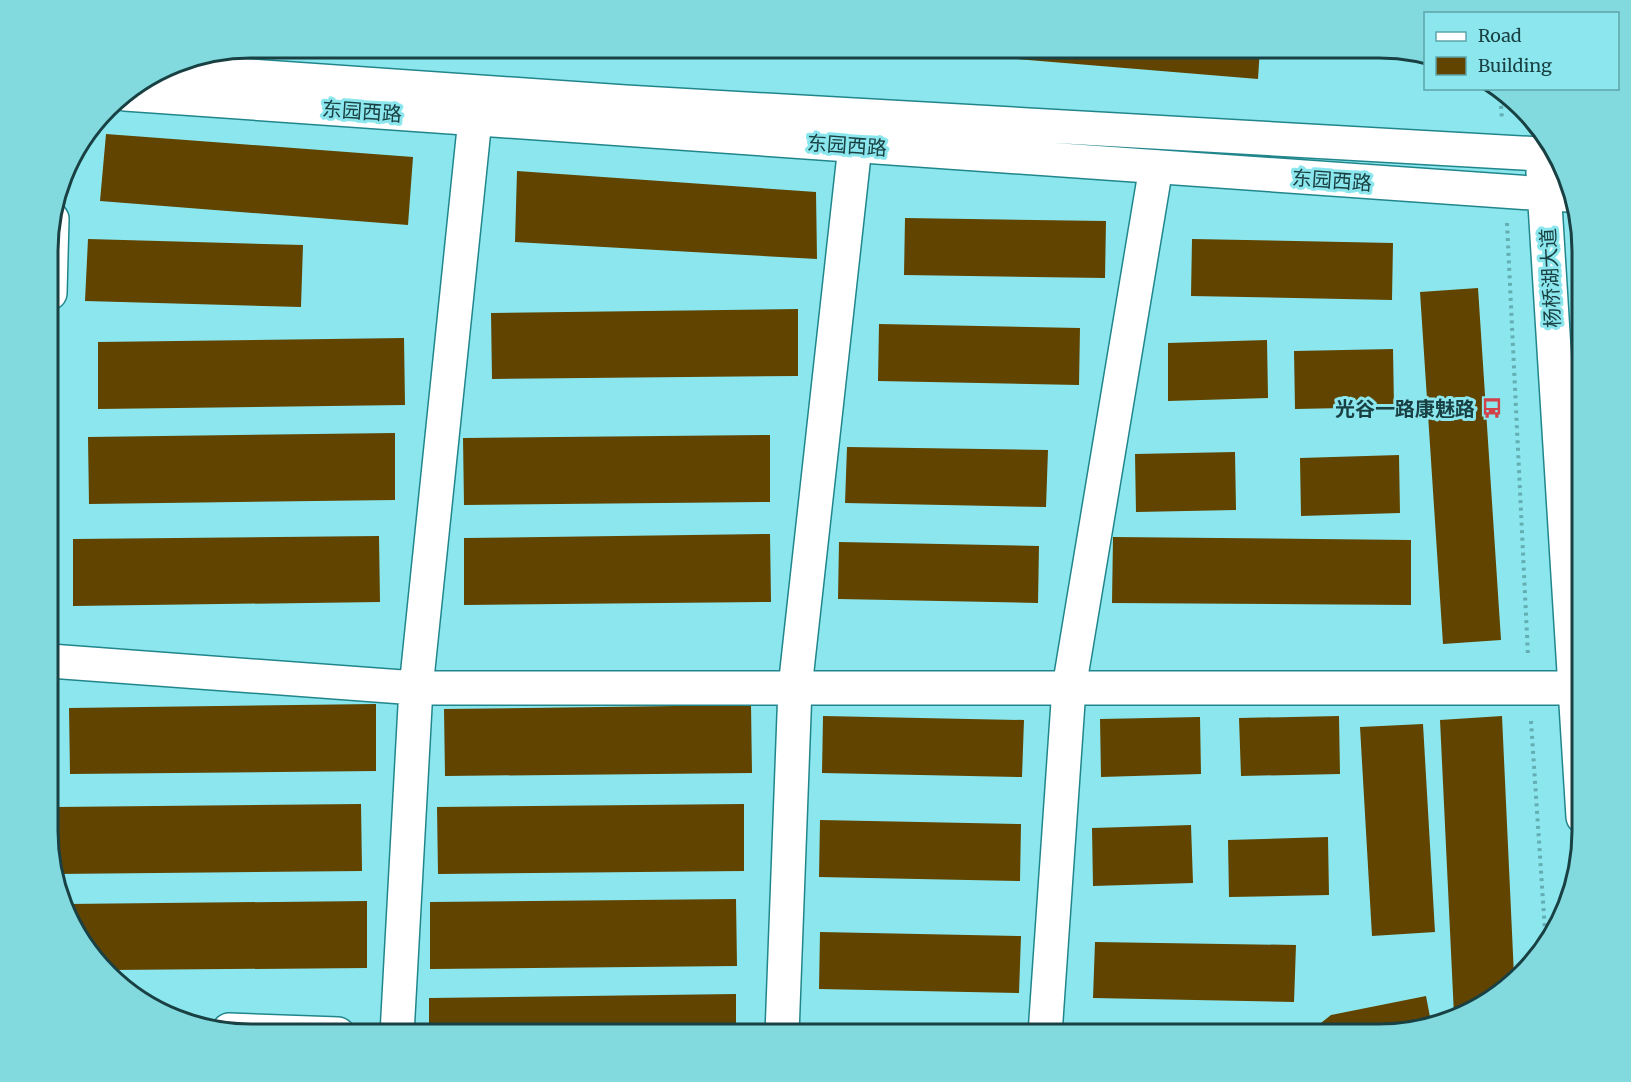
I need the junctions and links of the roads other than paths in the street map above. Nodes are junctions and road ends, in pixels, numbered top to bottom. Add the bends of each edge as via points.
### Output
1 (183, 71) edge
2 (139, 95) edge
3 (475, 119) junction
4 (855, 146) junction
5 (1543, 148) edge
6 (1550, 161) edge
7 (1156, 167) junction
8 (1557, 194) edge
9 (1572, 606) edge
10 (58, 662) edge
11 (416, 688) junction
12 (795, 688) junction
13 (1069, 688) junction
14 (1572, 688) edge
15 (1046, 1023) edge
16 (398, 1024) edge
17 (782, 1024) edge

1 - 5 street, 东园西路 via 637,103 1504,152
2 - 3 street, 东园西路
3 - 4 street, 东园西路
3 - 11 street
4 - 7 street, 东园西路
4 - 12 street
6 - 8 street, 杨桥湖大道
7 - 8 street, 东园西路
7 - 13 street
8 - 9 street, 杨桥湖大道
10 - 11 street
11 - 12 street
11 - 16 street
12 - 13 street
12 - 17 street
13 - 14 street
13 - 15 street

